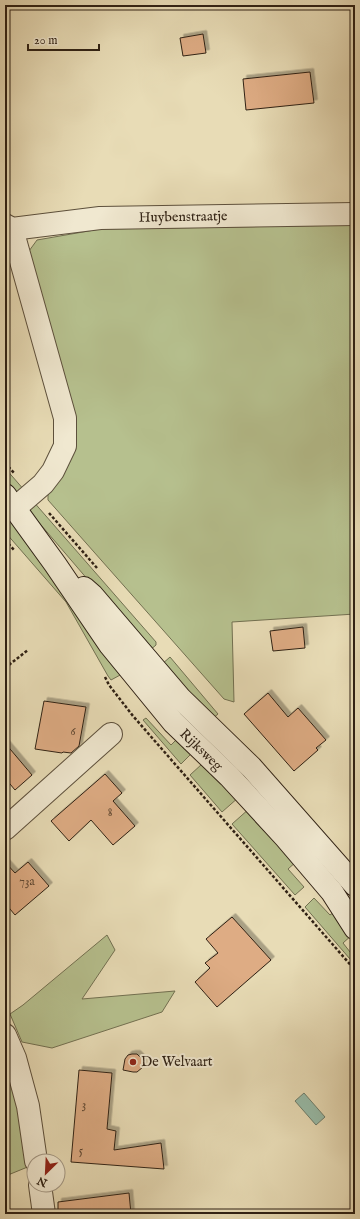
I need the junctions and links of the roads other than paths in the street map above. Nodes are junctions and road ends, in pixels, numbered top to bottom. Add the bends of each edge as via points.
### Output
1 (355, 214) edge
2 (9, 227) edge
3 (8, 501) edge
4 (55, 564) junction
5 (110, 734) dead end
6 (5, 829) edge
7 (355, 885) edge
8 (355, 928) edge
9 (5, 1035) edge
10 (35, 1153) edge
11 (41, 1193) edge
12 (44, 1214) edge

1 - 2 main road, Huybenstraatje via 100,218
2 - 3 main road, Huybenstraatje via 65,418 65,446 53,471 43,484
3 - 4 main road, Rijksweg
4 - 7 main road, Rijksweg via 92,596 180,698 251,767
4 - 8 main road, Rijksweg via 110,645 173,722 229,776 286,838 332,892
5 - 6 main road
9 - 10 main road via 15,1058 28,1106
11 - 12 main road

